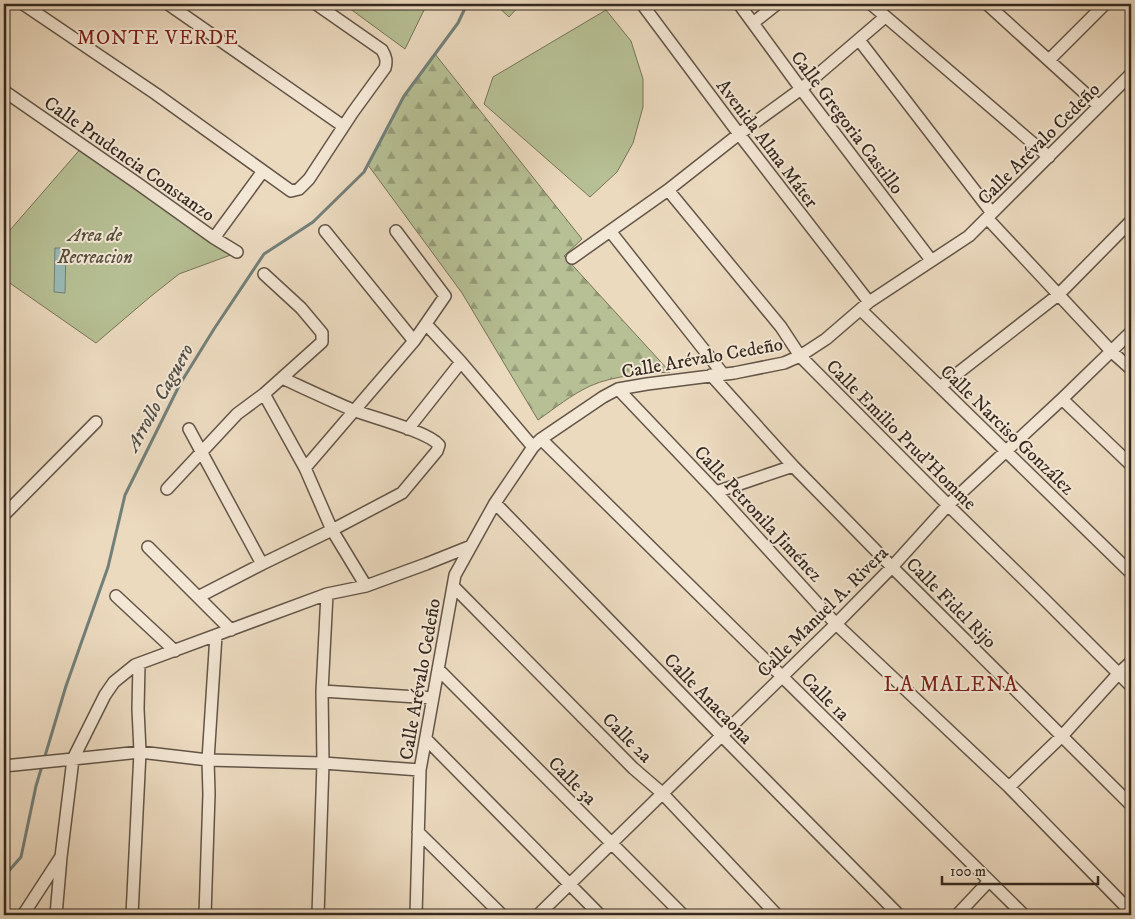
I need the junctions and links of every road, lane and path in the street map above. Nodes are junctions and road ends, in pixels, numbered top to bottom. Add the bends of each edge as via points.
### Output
1 (23, 4) edge
2 (168, 4) edge
3 (316, 4) edge
4 (642, 4) edge
5 (739, 4) edge
6 (777, 4) edge
7 (870, 4) edge
8 (987, 4) edge
9 (1105, 4) edge
10 (885, 17) junction
11 (753, 23) junction
12 (859, 40) junction
13 (1049, 60) junction
14 (1131, 74) edge
15 (801, 89) junction
16 (4, 91) edge
17 (1099, 106) junction
18 (343, 126) junction
19 (739, 134) junction
20 (1049, 157) junction
21 (263, 171) junction
22 (668, 190) junction
23 (989, 216) junction
24 (1131, 221) edge
25 (325, 231) dead end
26 (396, 231) dead end
27 (610, 231) junction
28 (214, 238) junction
29 (236, 252) dead end
30 (572, 258) dead end
31 (931, 260) junction
32 (264, 274) dead end
33 (1058, 295) junction
34 (865, 306) junction
35 (426, 324) junction
36 (1131, 332) edge
37 (414, 341) junction
38 (1112, 352) junction
39 (800, 356) junction
40 (461, 362) junction
41 (1131, 369) edge
42 (723, 374) junction
43 (711, 375) junction
44 (282, 378) junction
45 (940, 387) junction
46 (618, 389) junction
47 (264, 394) junction
48 (1062, 399) junction
49 (354, 410) junction
50 (96, 422) dead end
51 (189, 429) dead end
52 (408, 429) junction
53 (537, 443) junction
54 (202, 452) junction
55 (1006, 452) junction
56 (793, 466) junction
57 (1131, 466) edge
58 (305, 468) junction
59 (167, 489) dead end
60 (716, 492) junction
61 (496, 503) junction
62 (948, 505) junction
63 (4, 515) edge
64 (332, 530) junction
65 (471, 546) junction
66 (148, 547) dead end
67 (262, 564) junction
68 (892, 567) junction
69 (1131, 573) edge
70 (366, 586) junction
71 (453, 586) junction
72 (327, 594) junction
73 (116, 596) dead end
74 (198, 597) junction
75 (836, 624) junction
76 (231, 630) junction
77 (216, 635) junction
78 (175, 650) junction
79 (1131, 662) edge
80 (139, 664) junction
81 (438, 669) junction
82 (1119, 673) junction
83 (782, 677) junction
84 (1131, 686) edge
85 (322, 691) junction
86 (433, 698) junction
87 (722, 736) junction
88 (1062, 736) junction
89 (426, 739) junction
90 (140, 752) junction
91 (73, 759) junction
92 (208, 760) junction
93 (323, 763) junction
94 (4, 766) edge
95 (420, 770) junction
96 (1009, 787) junction
97 (662, 793) junction
98 (1131, 805) edge
99 (418, 832) junction
100 (611, 843) junction
101 (60, 857) junction
102 (989, 881) junction
103 (569, 884) junction
104 (1131, 912) edge
105 (23, 915) edge
106 (56, 915) edge
107 (132, 915) edge
108 (205, 915) edge
109 (318, 915) edge
110 (416, 915) edge
111 (502, 915) edge
112 (538, 915) edge
113 (600, 915) edge
114 (683, 915) edge
115 (778, 915) edge
116 (899, 915) edge
117 (957, 915) edge
118 (1024, 915) edge

1 - 21 street
2 - 18 street
3 - 18 street via 382,50 386,57 385,68
4 - 19 street, Avenida Alma Máter
5 - 11 street, Calle Gregoria Castillo
6 - 11 street
7 - 10 street
8 - 13 street
9 - 13 street
10 - 12 street
10 - 20 street
11 - 15 street, Calle Gregoria Castillo
12 - 15 street
12 - 23 street
13 - 17 street
14 - 17 street, Calle Arévalo Cedeño
15 - 19 street
15 - 31 street, Calle Gregoria Castillo
16 - 28 street, Calle Prudencia Constanzo
17 - 20 street, Calle Arévalo Cedeño
18 - 21 street via 299,189 291,191
19 - 22 street
19 - 34 street, Avenida Alma Máter
20 - 23 street, Calle Arévalo Cedeño
21 - 28 street
22 - 27 street
22 - 39 street, Calle Emilio Prud'Homme via 781,327
23 - 31 street, Calle Arévalo Cedeño via 970,236
23 - 33 street
24 - 33 street
25 - 37 street
26 - 35 street via 445,296
27 - 30 street
27 - 42 street
28 - 29 street, Calle Prudencia Constanzo
31 - 34 street, Calle Arévalo Cedeño
32 - 44 street via 301,308 322,333 322,342
33 - 38 street
33 - 45 street
34 - 39 street, Calle Arévalo Cedeño
34 - 45 street, Calle Narciso González
35 - 37 street
35 - 40 street, Calle 1a
36 - 38 street, Calle Manuel A. Rivera
37 - 49 street
38 - 41 street
38 - 48 street, Calle Manuel A. Rivera
39 - 42 street, Calle Arévalo Cedeño via 784,363
39 - 62 street, Calle Emilio Prud'Homme
40 - 52 street
40 - 53 street, Calle 1a
42 - 43 street, Calle Arévalo Cedeño
43 - 46 street, Calle Arévalo Cedeño
43 - 56 street, Calle Fidel Rijo
44 - 47 street
44 - 49 street
45 - 55 street, Calle Narciso González
46 - 53 street, Calle Arévalo Cedeño
46 - 60 street, Calle Petronila Jiménez
47 - 54 street via 238,414
47 - 58 street
48 - 55 street, Calle Manuel A. Rivera
48 - 57 street
49 - 52 street
49 - 58 street
50 - 63 street
51 - 54 street
52 - 64 street via 434,440 439,445 437,451 402,493
53 - 61 street, Calle Arévalo Cedeño
53 - 83 street, Calle 1a
54 - 59 street
54 - 67 street
55 - 62 street, Calle Manuel A. Rivera
55 - 69 street, Calle Narciso González
56 - 60 street
56 - 68 street, Calle Fidel Rijo
58 - 64 street
60 - 75 street, Calle Petronila Jiménez
61 - 65 street, Calle Arévalo Cedeño
61 - 87 street, Calle Anacaona
62 - 68 street, Calle Manuel A. Rivera
62 - 82 street, Calle Emilio Prud'Homme
64 - 67 street
64 - 70 street
65 - 70 street
65 - 71 street, Calle Arévalo Cedeño via 455,575
66 - 74 street
67 - 74 street
68 - 75 street, Calle Manuel A. Rivera
68 - 88 street, Calle Fidel Rijo
70 - 72 street
71 - 81 street, Calle Arévalo Cedeño
71 - 97 street, Calle 2a via 633,768
72 - 76 street
72 - 85 street
73 - 78 street
74 - 76 street
75 - 83 street, Calle Manuel A. Rivera
75 - 96 street, Calle Petronila Jiménez
76 - 77 street
77 - 78 street
77 - 92 street
78 - 80 street
79 - 82 street
80 - 90 street
80 - 91 street via 114,682
81 - 86 street, Calle Arévalo Cedeño
81 - 100 street, Calle 3a
82 - 84 street, Calle Emilio Prud'Homme
82 - 88 street
83 - 87 street, Calle Manuel A. Rivera
83 - 102 street, Calle 1a
85 - 86 street
85 - 93 street
86 - 89 street, Calle Arévalo Cedeño
87 - 97 street, Calle Manuel A. Rivera
87 - 116 street, Calle Anacaona
88 - 96 street
88 - 98 street, Calle Fidel Rijo
89 - 95 street, Calle Arévalo Cedeño
89 - 103 street
90 - 91 street
90 - 92 street
90 - 107 street
91 - 94 street
91 - 101 street
92 - 93 street
92 - 108 street
93 - 95 street
93 - 109 street
95 - 99 street, Calle Arévalo Cedeño
96 - 104 street, Calle Petronila Jiménez
97 - 100 street, Calle Manuel A. Rivera
97 - 115 street, Calle 2a
99 - 110 street, Calle Arévalo Cedeño
99 - 111 street
100 - 103 street, Calle Manuel A. Rivera
100 - 114 street, Calle 3a
101 - 105 street
101 - 106 street
102 - 117 street
102 - 118 street, Calle 1a
103 - 112 street, Calle Manuel A. Rivera
103 - 113 street

